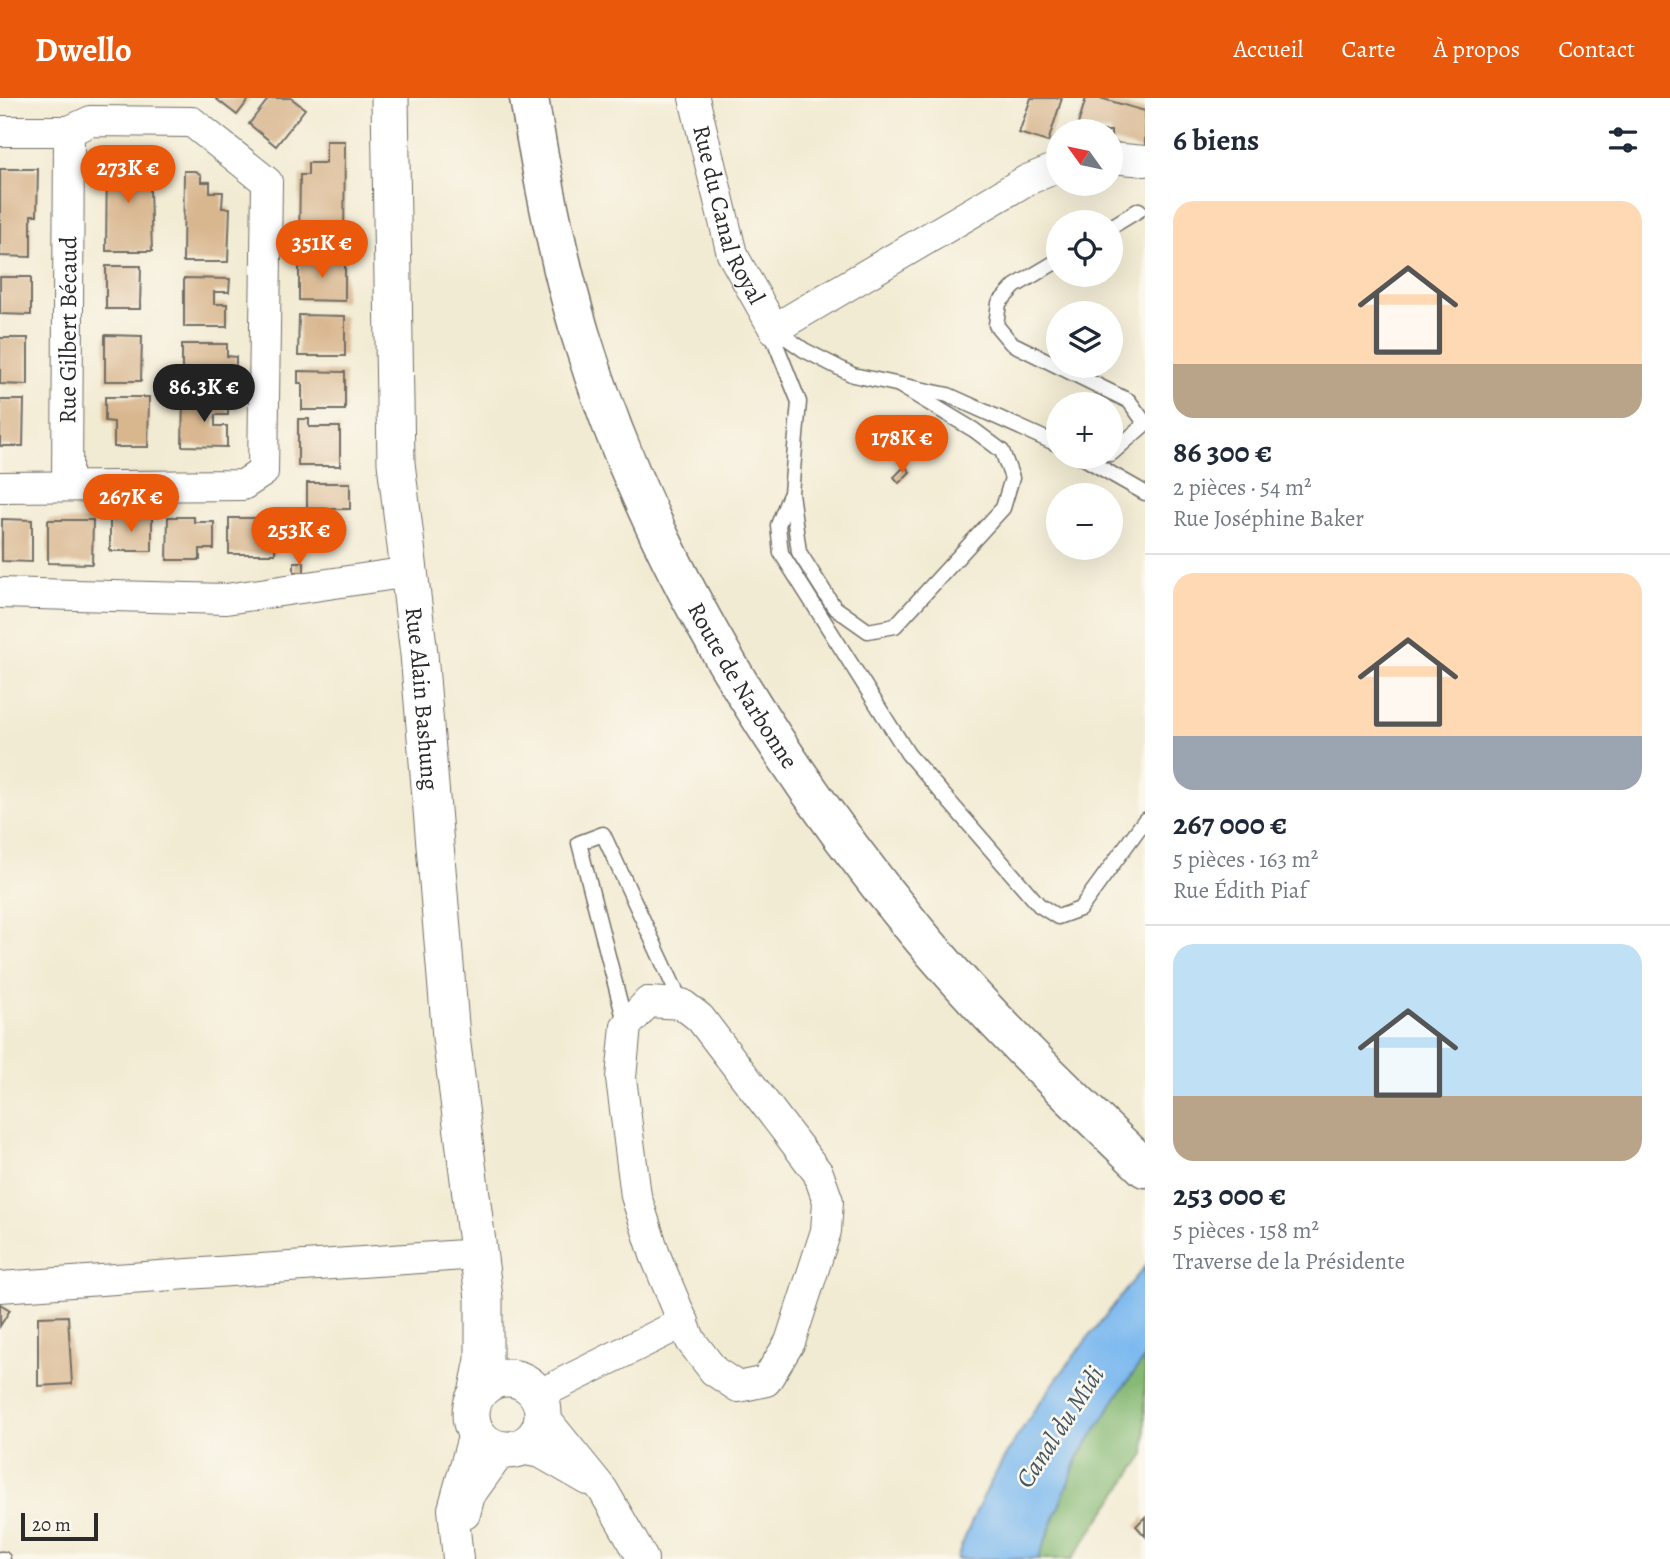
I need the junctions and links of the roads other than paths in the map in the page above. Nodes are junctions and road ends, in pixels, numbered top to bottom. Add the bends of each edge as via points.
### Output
1 (390, 98) edge
2 (529, 98) edge
3 (550, 98) edge
4 (694, 98) edge
5 (0, 131) edge
6 (69, 131) junction
7 (1124, 159) edge
8 (1145, 160) edge
9 (1046, 173) edge
10 (1139, 210) dead end
11 (1123, 220) edge
12 (1046, 268) edge
13 (774, 329) junction
14 (899, 386) junction
15 (1145, 423) edge
16 (1046, 439) edge
17 (1123, 443) edge
18 (1117, 469) edge
19 (67, 486) junction
20 (0, 487) edge
21 (791, 493) junction
22 (1145, 493) edge
23 (410, 572) junction
24 (0, 593) edge
25 (1145, 820) edge
26 (682, 1004) junction
27 (626, 1026) junction
28 (1145, 1134) edge
29 (1145, 1168) edge
30 (478, 1254) junction
31 (0, 1287) edge
32 (484, 1298) junction
33 (684, 1322) junction
34 (535, 1397) junction
35 (492, 1430) junction
36 (603, 1490) junction
37 (458, 1549) edge
38 (643, 1559) edge

1 - 23 street, Rue Alain Bashung via 396,463
2 - 29 main road, Route de Narbonne via 544,191 580,333 616,431 692,603 776,741 917,932 1002,1028
3 - 28 main road, Route de Narbonne via 565,188 602,324 636,425 706,583 743,648 797,734 936,916
4 - 13 street, Rue du Canal Royal via 732,254
5 - 6 street
6 - 19 street, Rue Gilbert Bécaud
6 - 19 street via 91,121 192,122 267,182 263,472 243,485
7 - 8 street
9 - 13 street
10 - 11 lane
12 - 15 lane via 1015,286 999,303 996,325 1011,343 1129,401
13 - 14 lane via 853,375
13 - 21 lane via 799,402
14 - 16 lane via 948,395
14 - 21 lane via 1002,451 1012,478 1003,508 895,626 868,631 834,607 799,552
15 - 17 lane
18 - 22 lane
19 - 20 street
21 - 25 lane via 778,525 781,554 908,754 1039,905 1058,917 1080,909
23 - 24 street via 226,600
23 - 30 street, Rue Alain Bashung via 451,1037
26 - 27 street via 648,1002
26 - 27 lane via 603,834 579,843
26 - 33 street via 700,1017 818,1173 828,1201 826,1231 790,1342 766,1381 738,1387 714,1371 691,1341
27 - 33 street via 621,1078 636,1196 654,1255
30 - 31 street
30 - 32 street, Rue Alain Bashung
32 - 34 street, Rue Alain Bashung via 501,1341
32 - 35 street, Rue Alain Bashung via 484,1360
33 - 34 street
34 - 35 street via 535,1436
34 - 35 street via 503,1378 492,1381
34 - 36 street
35 - 36 street
35 - 37 street
36 - 38 street

